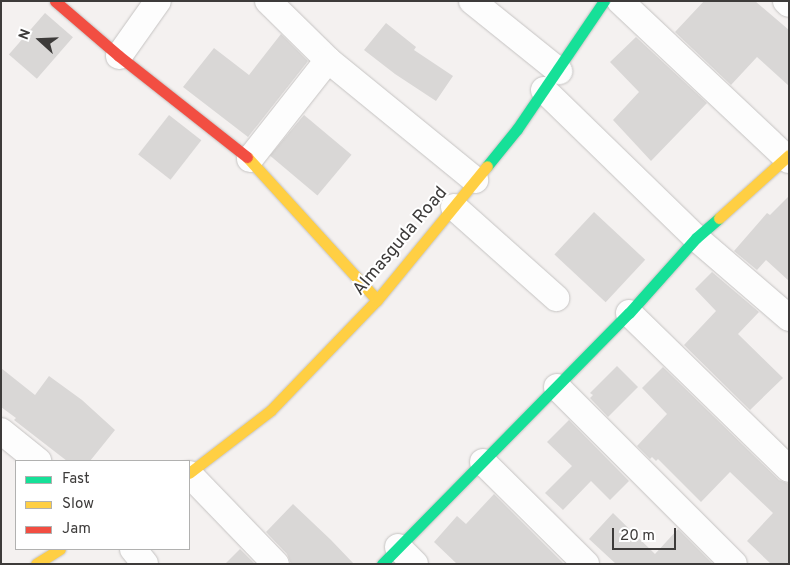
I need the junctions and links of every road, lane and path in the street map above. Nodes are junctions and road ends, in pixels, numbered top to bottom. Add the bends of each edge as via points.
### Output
1 (55, 1) edge
2 (158, 1) edge
3 (268, 1) edge
4 (472, 1) edge
5 (604, 1) edge
6 (620, 1) edge
7 (786, 1) edge
8 (789, 4) edge
9 (119, 56) junction
10 (328, 60) junction
11 (551, 81) junction
12 (788, 158) edge
13 (250, 159) junction
14 (475, 180) junction
15 (454, 207) junction
16 (696, 238) junction
17 (556, 298) dead end
18 (376, 300) junction
19 (629, 313) junction
20 (789, 318) edge
21 (557, 387) junction
22 (1, 430) edge
23 (37, 460) edge
24 (483, 462) junction
25 (789, 469) edge
26 (190, 473) edge
27 (190, 475) edge
28 (58, 550) edge
29 (134, 550) edge
30 (398, 558) edge
31 (36, 564) edge
32 (145, 564) edge
33 (276, 564) edge
34 (586, 564) edge
35 (734, 564) edge

1 - 9 street
2 - 9 street
3 - 10 street
4 - 11 street
5 - 11 street, Almasguda Road
6 - 12 street
7 - 8 street
9 - 13 street
10 - 13 street
10 - 14 street
11 - 14 street, Almasguda Road
11 - 16 street
12 - 16 street
13 - 18 street
14 - 15 street, Almasguda Road
15 - 17 street
15 - 18 street, Almasguda Road
16 - 19 street
16 - 20 street
18 - 26 street, Almasguda Road via 271,410
19 - 21 street
19 - 25 street
21 - 24 street
21 - 35 street
22 - 23 street
24 - 30 street
24 - 34 street
27 - 33 street
28 - 31 street
29 - 32 street

